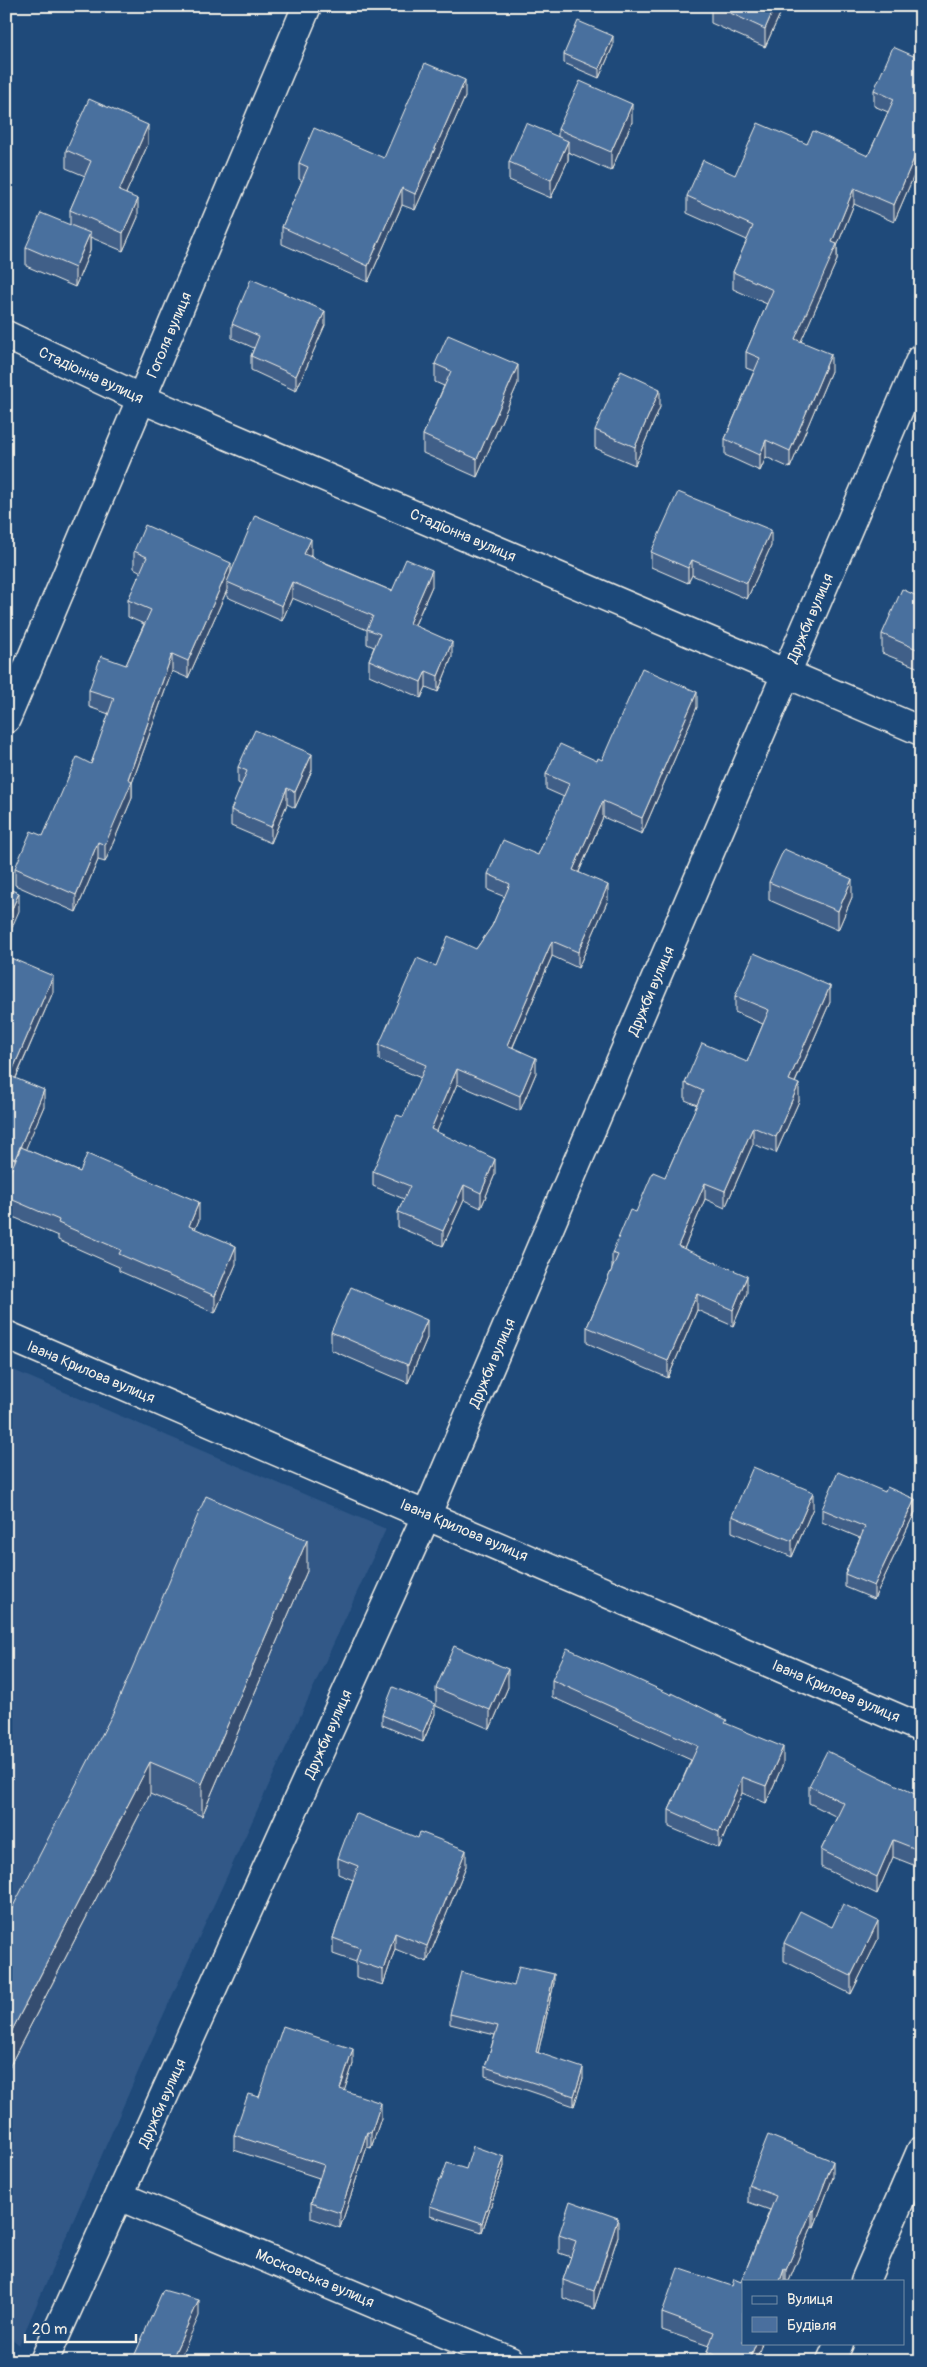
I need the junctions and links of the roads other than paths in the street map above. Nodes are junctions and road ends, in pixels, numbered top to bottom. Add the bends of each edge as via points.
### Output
1 (307, 6) edge
2 (6, 335) edge
3 (921, 358) edge
4 (142, 399) junction
5 (786, 673) junction
6 (6, 719) edge
7 (921, 731) edge
8 (6, 1335) edge
9 (427, 1514) junction
10 (921, 1728) edge
11 (921, 2152) edge
12 (120, 2196) junction
13 (865, 2280) edge
14 (838, 2344) edge
15 (44, 2361) edge
16 (510, 2361) edge
17 (831, 2361) edge

1 - 4 street, Гоголя вулиця
2 - 4 street, Стадіонна вулиця
3 - 5 street, Дружби вулиця
4 - 5 street, Стадіонна вулиця
4 - 6 street, Гоголя вулиця
5 - 7 street, Стадіонна вулиця
5 - 9 street, Дружби вулиця
8 - 9 street, Івана Крилова вулиця
9 - 10 street, Івана Крилова вулиця
9 - 12 street, Дружби вулиця
11 - 13 street
12 - 15 street, Дружби вулиця
12 - 16 street, Московська вулиця
14 - 17 street

